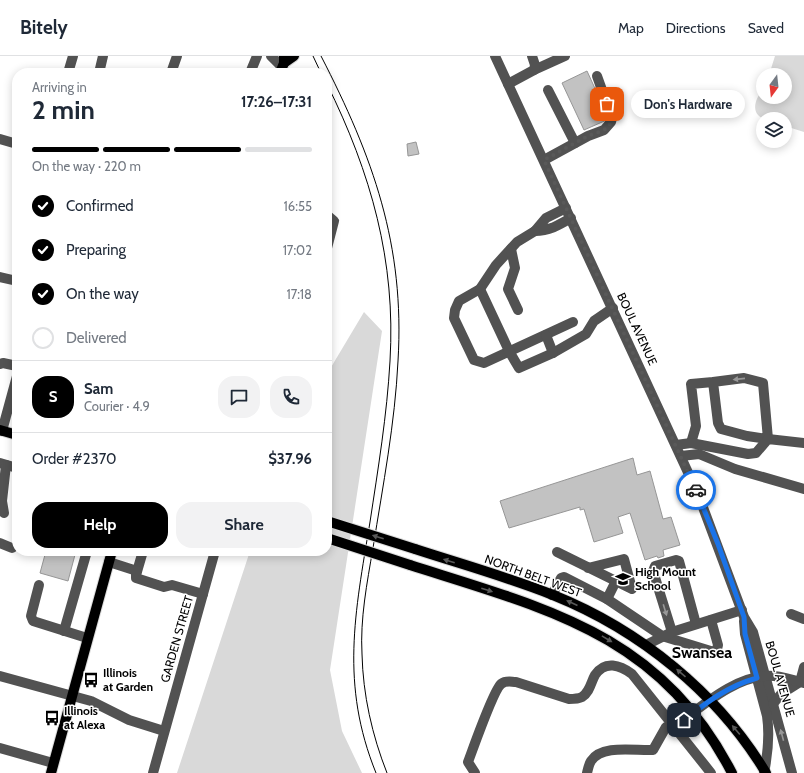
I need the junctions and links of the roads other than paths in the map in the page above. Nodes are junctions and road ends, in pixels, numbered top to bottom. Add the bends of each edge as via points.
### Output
1 (73, 56) edge
2 (103, 56) edge
3 (177, 56) edge
4 (257, 56) edge
5 (271, 56) edge
6 (294, 56) edge
7 (495, 56) edge
8 (532, 56) edge
9 (565, 56) edge
10 (283, 65) edge
11 (69, 68) edge
12 (99, 68) edge
13 (173, 68) edge
14 (252, 68) edge
15 (534, 70) junction
16 (597, 76) dead end
17 (508, 84) junction
18 (548, 90) dead end
19 (0, 139) edge
20 (12, 143) edge
21 (575, 143) junction
22 (544, 160) junction
23 (566, 208) junction
24 (571, 218) junction
25 (332, 219) edge
26 (332, 229) edge
27 (535, 231) junction
28 (510, 249) junction
29 (0, 277) edge
30 (12, 280) edge
31 (480, 289) junction
32 (613, 308) junction
33 (518, 310) dead end
34 (573, 322) dead end
35 (546, 335) junction
36 (508, 351) junction
37 (553, 353) junction
38 (0, 364) edge
39 (12, 365) edge
40 (713, 382) junction
41 (12, 393) edge
42 (1, 431) edge
43 (12, 434) edge
44 (768, 439) junction
45 (691, 443) junction
46 (804, 443) edge
47 (676, 445) junction
48 (681, 456) junction
49 (3, 464) edge
50 (804, 489) edge
51 (4, 512) dead end
52 (332, 523) edge
53 (332, 540) edge
54 (0, 543) edge
55 (12, 548) dead end
56 (557, 552) dead end
57 (86, 556) edge
58 (111, 556) edge
59 (139, 556) edge
60 (214, 556) edge
61 (109, 562) junction
62 (588, 568) junction
63 (137, 571) junction
64 (616, 581) junction
65 (40, 585) dead end
66 (203, 594) junction
67 (552, 595) junction
68 (607, 599) junction
69 (743, 614) junction
70 (792, 614) dead end
71 (804, 619) edge
72 (711, 620) junction
73 (696, 624) junction
74 (64, 631) junction
75 (667, 634) junction
76 (87, 638) junction
77 (646, 645) junction
78 (804, 667) edge
79 (0, 676) edge
80 (761, 677) junction
81 (802, 682) edge
82 (71, 695) junction
83 (709, 700) junction
84 (773, 704) junction
85 (693, 713) junction
86 (674, 727) junction
87 (164, 731) junction
88 (0, 749) edge
89 (52, 768) edge
90 (765, 772) edge
91 (153, 773) edge
92 (475, 773) edge
93 (587, 773) edge
94 (711, 773) edge
95 (732, 773) edge
96 (792, 773) edge

1 - 11 street
2 - 12 street
3 - 13 street
4 - 14 street
5 - 10 street
6 - 10 main road
7 - 17 street, BOUL AVENUE
8 - 15 street
9 - 15 street
15 - 17 street
16 - 21 street via 612,118 611,122 604,130
17 - 22 street, BOUL AVENUE
18 - 21 street
19 - 20 street
21 - 22 street
22 - 23 street, BOUL AVENUE
23 - 24 street, BOUL AVENUE
23 - 27 street via 546,218
24 - 27 street via 544,231
24 - 32 street, BOUL AVENUE
25 - 26 street
27 - 28 street via 516,242
28 - 31 street
28 - 33 street via 515,268 508,289
29 - 30 street
31 - 36 street
31 - 36 street via 459,301 454,318 474,360 484,363
32 - 37 street via 594,321 586,334
32 - 47 street, BOUL AVENUE
34 - 35 street
35 - 36 street
35 - 37 street
36 - 37 street via 519,368
38 - 39 street
40 - 44 street via 721,429
44 -> 40 street via 763,383 744,378
40 - 45 street via 691,384 696,426
41 - 42 street
42 - 43 main road
44 - 45 street via 756,453 748,454
44 - 46 street
45 - 47 street
47 - 48 street, BOUL AVENUE
48 - 50 street via 699,454 735,469
48 - 69 street, BOUL AVENUE via 714,533
49 - 51 street
67 -> 52 main road, NORTH BELT WEST, bridge
53 -> 85 main road, bridge via 524,601 582,626 644,664 672,689
54 - 55 street
56 - 62 street
57 - 74 street
58 - 61 main road
59 - 63 street
60 - 66 street, GARDEN STREET
61 - 63 street
61 - 76 main road
62 - 64 street
62 - 64 street via 624,559 632,589
63 - 66 street via 136,578 164,587 172,585
64 - 68 street
65 - 74 street via 31,616 33,621
66 - 87 street, GARDEN STREET
67 - 68 street via 562,576
77 -> 67 main road, NORTH BELT WEST via 595,614
68 - 75 street
69 - 72 street
69 - 80 street, BOUL AVENUE via 745,634
70 - 71 street
72 - 73 street
72 - 75 street via 718,645 714,652
73 - 75 street
73 -> 75 street via 679,561 654,566
74 - 76 street
75 - 77 street
76 - 82 main road
83 -> 77 main road, NORTH BELT WEST
78 - 81 street
79 - 82 street
80 - 81 street via 773,676
80 - 83 street via 742,682
80 - 84 street, BOUL AVENUE
80 - 90 street, BOUL AVENUE via 769,728
81 - 84 street via 781,694
82 - 87 street via 90,701 129,720
82 - 89 main road
83 - 85 street
90 -> 83 main road, NORTH BELT WEST via 741,736
96 -> 84 street, BOUL AVENUE
85 - 86 street
85 - 95 main road
86 - 92 street via 632,674 622,667 611,665 602,668 596,674 588,691 577,699 507,681 501,684 494,697 468,762
86 - 93 street via 666,728 653,750 600,752 590,761
86 - 94 street
87 - 91 street, GARDEN STREET
88 - 89 street

